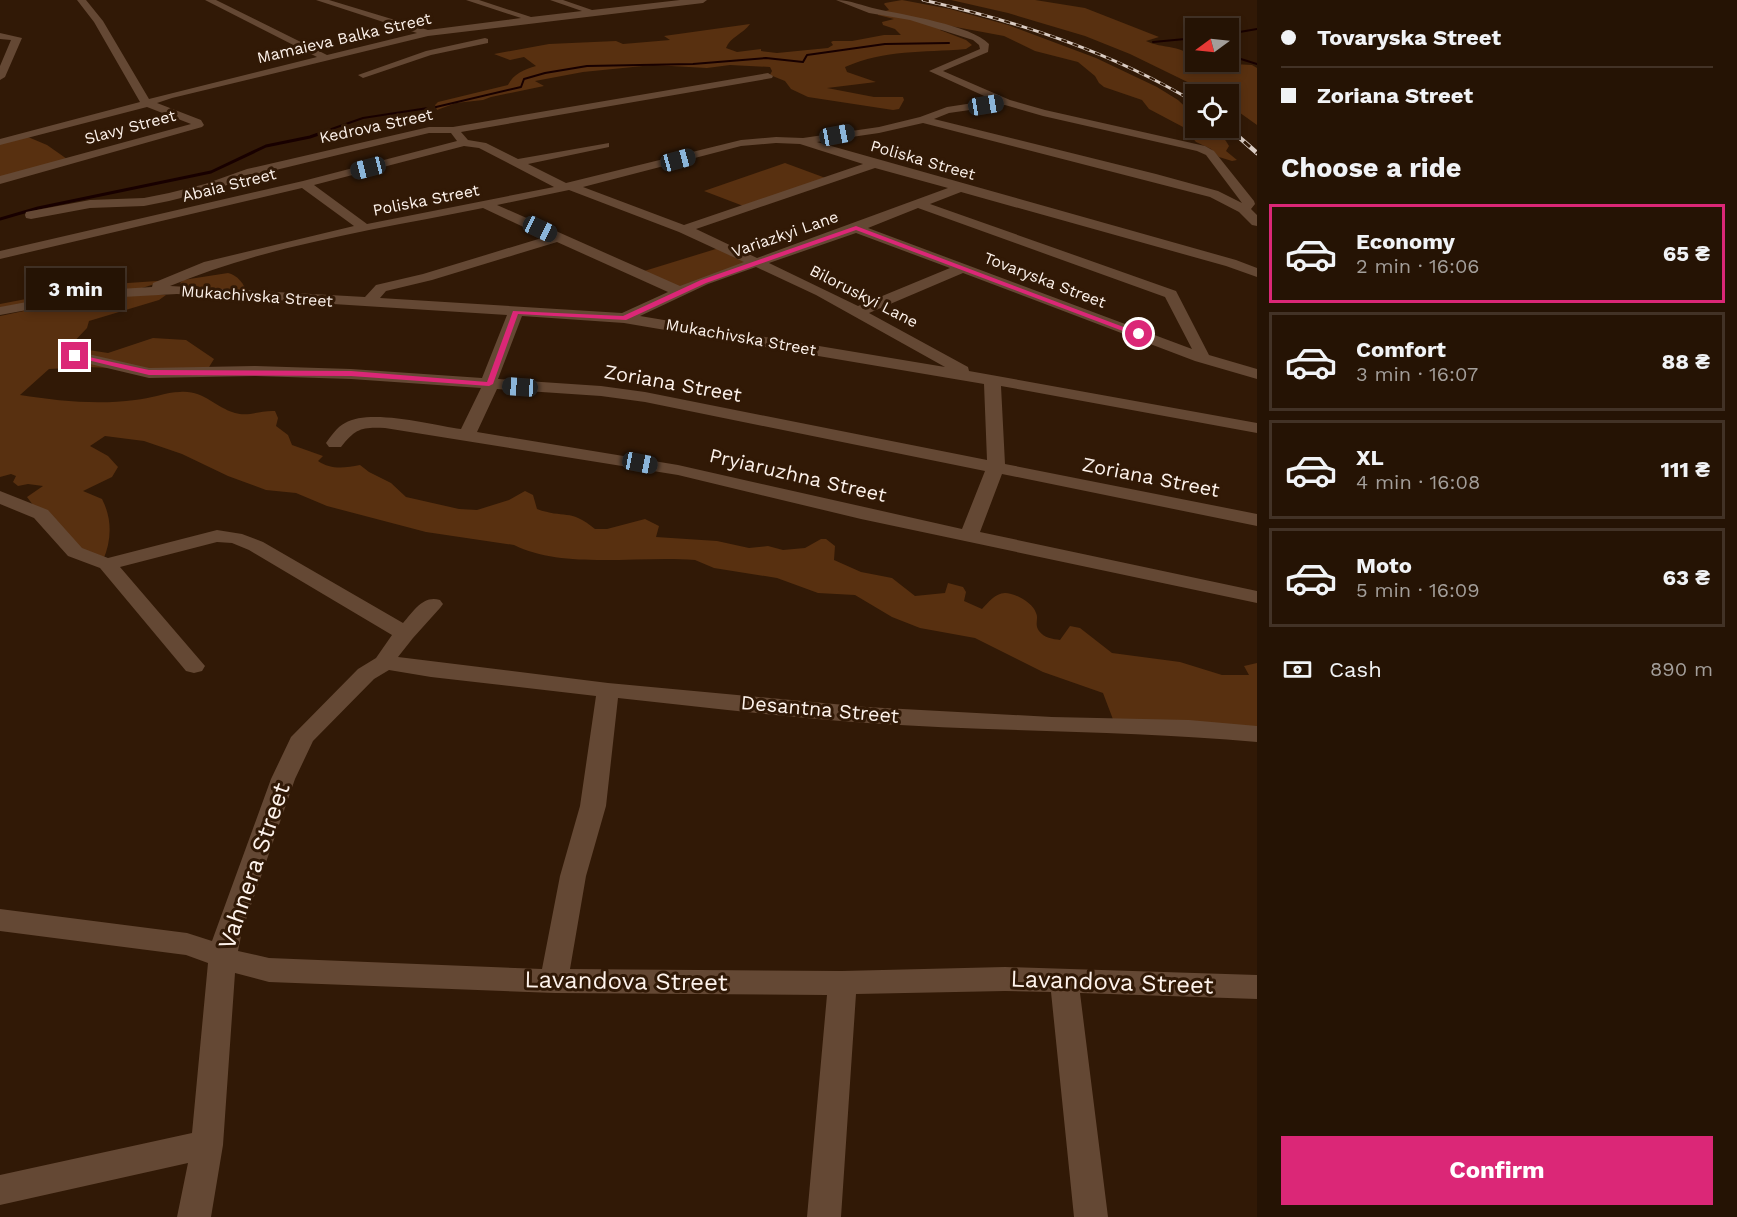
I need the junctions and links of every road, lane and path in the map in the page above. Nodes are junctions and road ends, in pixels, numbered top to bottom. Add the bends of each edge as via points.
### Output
1 (81, 0) edge
2 (209, 0) edge
3 (320, 0) edge
4 (470, 0) edge
5 (554, 0) edge
6 (662, 0) edge
7 (703, 0) edge
8 (840, 0) edge
9 (675, 3) junction
10 (595, 13) junction
11 (531, 20) junction
12 (428, 33) junction
13 (0, 36) edge
14 (485, 41) dead end
15 (325, 59) junction
16 (353, 71) junction
17 (768, 76) dead end
18 (0, 77) edge
19 (379, 80) dead end
20 (1006, 102) junction
21 (146, 103) junction
22 (923, 120) junction
23 (452, 127) junction
24 (1, 141) edge
25 (801, 141) junction
26 (464, 143) junction
27 (605, 145) dead end
28 (516, 163) junction
29 (875, 164) junction
30 (0, 180) edge
31 (304, 184) junction
32 (566, 187) junction
33 (960, 188) junction
34 (918, 204) junction
35 (488, 206) junction
36 (1244, 209) junction
37 (31, 215) dead end
38 (1257, 222) edge
39 (365, 228) junction
40 (856, 228) junction
41 (684, 229) junction
42 (558, 237) junction
43 (0, 255) edge
44 (236, 258) joint
45 (757, 263) junction
46 (963, 268) junction
47 (1257, 273) edge
48 (172, 281) junction
49 (148, 290) junction
50 (678, 291) junction
51 (0, 303) edge
52 (368, 303) junction
53 (0, 311) edge
54 (860, 311) junction
55 (516, 312) junction
56 (624, 318) junction
57 (75, 356) dead end
58 (940, 357) junction
59 (1201, 358) junction
60 (917, 367) junction
61 (1257, 374) edge
62 (972, 377) junction
63 (992, 380) junction
64 (489, 384) junction
65 (1257, 428) edge
66 (467, 434) junction
67 (335, 443) dead end
68 (996, 467) junction
69 (0, 497) edge
70 (27, 507) junction
71 (0, 514) edge
72 (1257, 520) edge
73 (969, 535) junction
74 (107, 564) junction
75 (1257, 597) edge
76 (433, 604) dead end
77 (405, 633) junction
78 (386, 662) junction
79 (194, 666) dead end
80 (608, 690) junction
81 (1257, 734) edge
82 (0, 920) edge
83 (222, 957) junction
84 (555, 981) junction
85 (1064, 981) junction
86 (842, 983) junction
87 (1257, 987) edge
88 (207, 1144) junction
89 (0, 1190) edge
90 (194, 1217) edge
91 (824, 1217) edge
92 (1090, 1217) edge

1 - 21 street, Slavy Street via 98,21
2 - 15 street
3 - 12 street
4 - 11 street
5 - 10 street
6 - 9 street
7 - 9 street, Mamaieva Balka Street
8 - 20 street via 976,38 985,50 934,71
9 - 10 street, Mamaieva Balka Street
10 - 11 street, Mamaieva Balka Street
11 - 12 street, Mamaieva Balka Street
12 - 15 street, Mamaieva Balka Street
13 - 18 street via 15,36 17,40
14 - 16 street
15 - 16 street
15 - 21 street, Mamaieva Balka Street
16 - 19 street
17 - 23 street, Kedrova Street
20 - 22 street via 947,110
20 - 36 street via 1081,123 1201,148 1210,153 1249,204
21 - 24 street, Mamaieva Balka Street
21 - 30 street, Slavy Street via 199,123
22 - 25 street
22 - 36 street via 1214,194
23 - 26 street
23 - 37 street, Kedrova Street via 252,172 169,197 90,204
25 - 29 street, Poliska Street
25 - 32 street, Poliska Street via 741,143
26 - 28 street, Biloruskyi Lane via 482,144
26 - 31 street, Abaia Street
27 - 28 street
28 - 32 street, Biloruskyi Lane
29 - 33 street, Poliska Street
29 - 41 street
31 - 39 street, Poliska Street
31 - 43 street, Abaia Street
32 - 35 street, Poliska Street
32 - 41 street, Biloruskyi Lane
33 - 34 street, Variazkyi Lane
33 - 47 street, Poliska Street
34 - 40 street, Variazkyi Lane
34 - 59 street via 1172,294
35 - 39 street, Poliska Street
35 - 42 street
36 - 38 street
39 - 44 street, Poliska Street
40 - 45 street, Variazkyi Lane
40 - 46 street, Tovaryska Street
41 - 45 street, Biloruskyi Lane
42 - 50 street
42 - 52 street via 381,288
44 - 48 street, Mukachivska Street
45 - 50 street, Variazkyi Lane
45 - 54 street, Biloruskyi Lane
46 - 54 street
46 - 59 street, Tovaryska Street
48 - 49 street, Mukachivska Street
48 - 51 street, Mukachivska Street via 98,284
49 - 52 street, Mukachivska Street
49 - 53 street, Mukachivska Street via 54,299
50 - 56 street, Variazkyi Lane
52 - 55 street, Mukachivska Street
54 - 58 street, Biloruskyi Lane
55 - 56 street, Mukachivska Street
55 - 64 street
56 - 60 street, Mukachivska Street
57 - 64 street, Zoriana Street via 149,373 351,374
58 - 60 street via 934,363
58 - 62 street, Biloruskyi Lane
59 - 61 street, Tovaryska Street
60 - 62 street, Mukachivska Street
62 - 63 street, Mukachivska Street
63 - 65 street, Mukachivska Street
63 - 68 street
64 - 66 street
64 - 68 street, Zoriana Street via 645,397
66 - 67 street, Pryiaruzhna Street via 364,422 349,426
66 - 73 street, Pryiaruzhna Street via 678,470
68 - 72 street, Zoriana Street
68 - 73 street
69 - 70 street
70 - 71 street
70 - 74 street via 40,514 75,552
73 - 75 street, Pryiaruzhna Street
74 - 77 street via 217,536 235,538 264,550
74 - 79 street
76 - 77 street, Vahnera Street
77 - 78 street, Vahnera Street
78 - 80 street, Desantna Street
78 - 83 street, Vahnera Street via 366,674 303,737 272,809
80 - 81 street, Desantna Street via 877,715
80 - 84 street via 593,806 571,888
82 - 83 street, Lavandova Street via 187,944
83 - 84 street, Lavandova Street via 268,970
83 - 88 street, Vahnera Street
84 - 86 street, Lavandova Street
85 - 86 street, Lavandova Street
85 - 87 street, Lavandova Street
85 - 92 street
86 - 91 street
88 - 89 street
88 - 90 street, Vahnera Street

